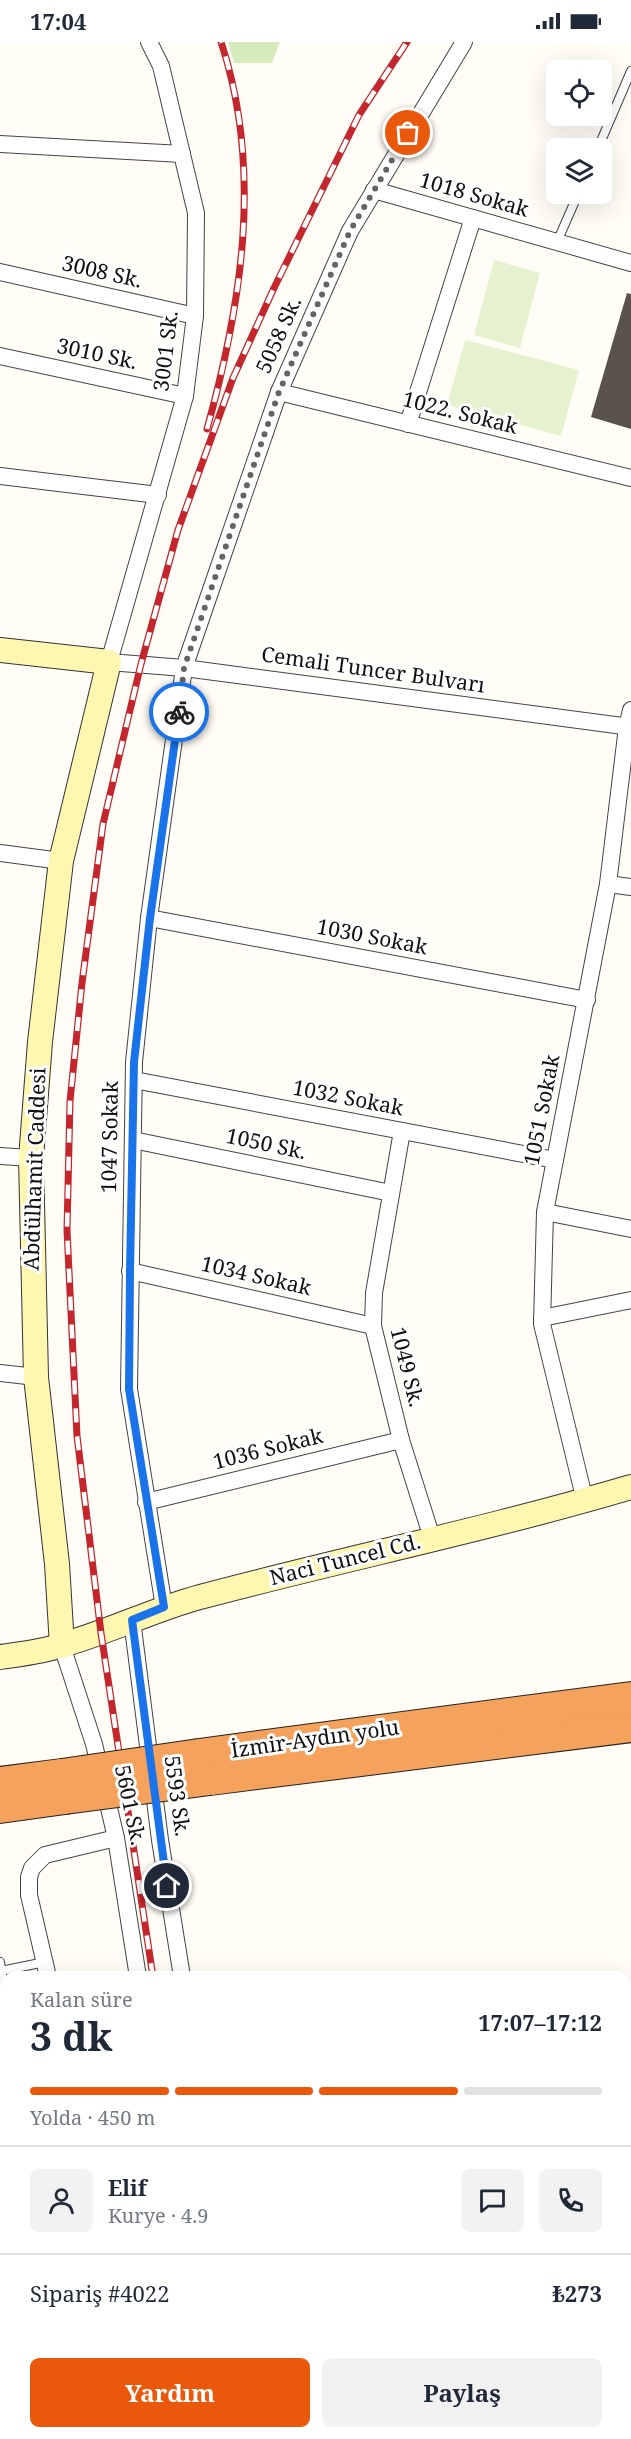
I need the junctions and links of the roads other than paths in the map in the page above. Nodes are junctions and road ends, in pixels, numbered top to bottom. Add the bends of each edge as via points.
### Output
1 (149, 42) edge
2 (464, 42) edge
3 (631, 71) edge
4 (602, 138) edge
5 (0, 144) edge
6 (182, 154) junction
7 (374, 190) junction
8 (574, 204) edge
9 (473, 218) junction
10 (557, 242) junction
11 (631, 263) edge
12 (0, 272) edge
13 (195, 316) junction
14 (0, 356) edge
15 (279, 392) junction
16 (185, 396) junction
17 (408, 424) junction
18 (0, 476) edge
19 (631, 478) edge
20 (158, 495) junction
21 (0, 650) edge
22 (109, 662) junction
23 (184, 668) junction
24 (630, 721) edge
25 (0, 853) edge
26 (60, 861) junction
27 (608, 884) junction
28 (631, 887) edge
29 (150, 918) junction
30 (587, 1000) junction
31 (134, 1080) junction
32 (402, 1131) junction
33 (132, 1140) junction
34 (0, 1156) edge
35 (31, 1158) junction
36 (555, 1160) junction
37 (391, 1193) junction
38 (545, 1212) junction
39 (631, 1229) edge
40 (130, 1271) junction
41 (631, 1300) edge
42 (542, 1318) junction
43 (373, 1326) junction
44 (0, 1373) edge
45 (36, 1377) junction
46 (401, 1440) junction
47 (631, 1487) edge
48 (585, 1501) junction
49 (146, 1502) junction
50 (432, 1538) junction
51 (164, 1607) junction
52 (132, 1620) junction
53 (62, 1646) junction
54 (0, 1657) edge
55 (631, 1697) edge
56 (631, 1726) edge
57 (204, 1767) junction
58 (0, 1782) edge
59 (63, 1786) junction
60 (0, 1808) edge
61 (116, 1838) junction
62 (1, 1966) edge
63 (47, 1970) edge
64 (137, 1971) edge
65 (181, 1971) edge

1 - 6 street, 3001 Sk. via 161,66
2 - 7 street, 5058 Sk.
3 - 4 lane
5 - 6 street
6 - 13 street, 3001 Sk. via 196,213
7 - 9 street, 1018 Sokak
7 - 15 street, 5058 Sk. via 350,231
8 - 10 lane
9 - 10 street, 1018 Sokak
9 - 17 street
10 - 11 street, 1018 Sokak
12 - 13 street, 3008 Sk.
13 - 16 street, 3001 Sk.
14 - 16 street, 3010 Sk.
15 - 17 street, 1022. Sokak
15 - 23 street, 5058 Sk.
16 - 20 street, 3001 Sk.
17 - 19 street, 1022. Sokak
18 - 20 street
20 - 22 street, 3001 Sk.
21 - 22 main road
22 - 23 street, Cemali Tuncer Bulvarı
22 - 26 main road, Abdülhamit Caddesi
23 - 24 street, Cemali Tuncer Bulvarı
23 - 29 street, 1047 Sokak
24 - 27 street, 1051 Sokak
25 - 26 street
26 - 35 main road, Abdülhamit Caddesi
27 - 28 street
27 - 30 street, 1051 Sokak
29 - 30 street, 1030 Sokak
29 - 31 street, 1047 Sokak
30 - 36 street, 1051 Sokak
31 - 32 street, 1032 Sokak
31 - 33 street, 1047 Sokak
32 - 36 street, 1032 Sokak
32 - 37 street, 1049 Sk.
33 - 37 street, 1050 Sk.
33 - 40 street, 1047 Sokak
34 - 35 street
35 - 45 main road, Abdülhamit Caddesi
36 - 38 street, 1051 Sokak
37 - 43 street, 1049 Sk. via 374,1293
38 - 39 street
38 - 42 street, 1051 Sokak
40 - 43 street, 1034 Sokak
40 - 49 street, 1047 Sokak via 129,1389
41 - 42 street
42 - 48 street, 1051 Sokak
43 - 46 street, 1049 Sk.
44 - 45 street
45 - 53 main road, Abdülhamit Caddesi
46 - 49 street, 1036 Sokak
46 - 50 street, 1049 Sk.
47 - 48 main road, Naci Tuncel Cd.
48 - 50 main road, Naci Tuncel Cd.
49 - 51 street, 1047 Sokak
50 - 51 main road, Naci Tuncel Cd.
51 - 52 main road, Naci Tuncel Cd.
52 - 53 main road, Naci Tuncel Cd.
52 - 65 street, 5593 Sk.
53 - 54 main road, Naci Tuncel Cd.
53 - 61 street, 5601 Sk. via 94,1744
55 - 57 highway, İzmir-Aydın yolu
56 - 57 highway, İzmir-Aydın yolu
57 - 59 highway, İzmir-Aydın yolu, bridge
58 - 59 highway, İzmir-Aydın yolu
59 - 60 highway
61 - 63 street via 45,1855 32,1868 29,1896
61 - 64 street, 5601 Sk.
62 - 63 lane

